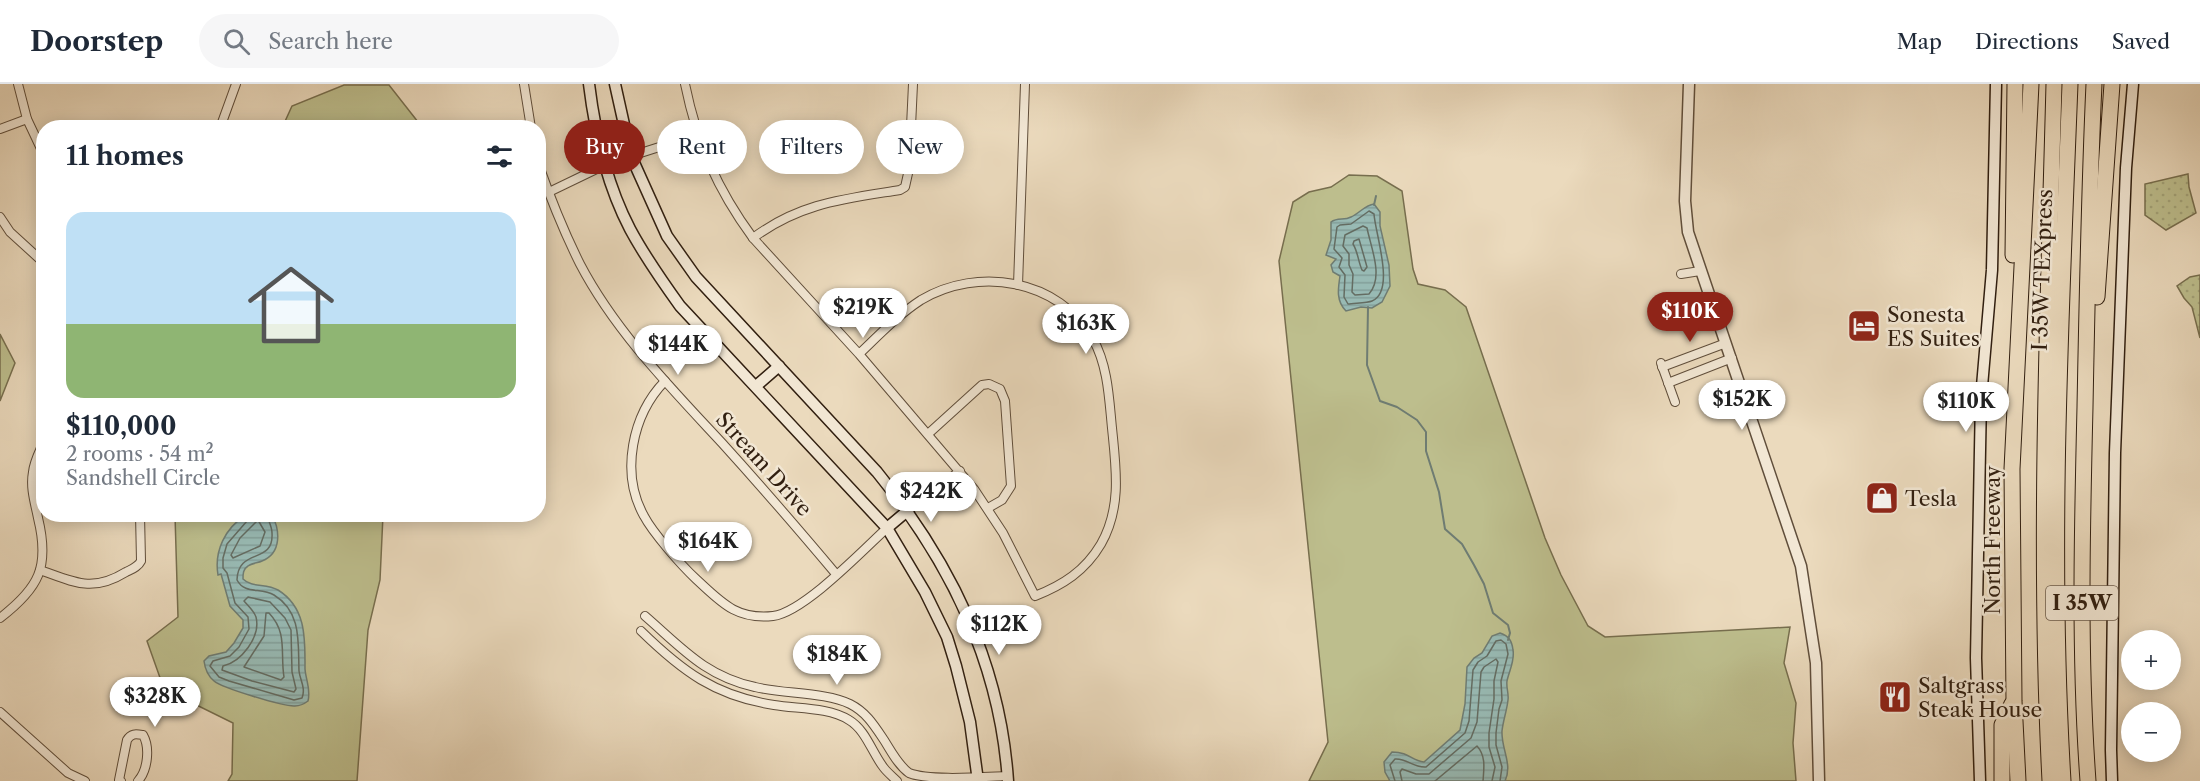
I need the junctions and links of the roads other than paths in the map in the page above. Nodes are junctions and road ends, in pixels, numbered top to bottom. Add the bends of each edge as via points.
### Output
1 (18, 84) edge
2 (237, 84) edge
3 (524, 84) edge
4 (589, 84) edge
5 (615, 84) edge
6 (685, 84) edge
7 (913, 84) edge
8 (1025, 84) edge
9 (1689, 84) edge
10 (1996, 84) edge
11 (2015, 84) edge
12 (2031, 84) edge
13 (2054, 84) edge
14 (2070, 84) edge
15 (2094, 84) edge
16 (2112, 84) edge
17 (2133, 84) edge
18 (27, 120) junction
19 (223, 120) edge
20 (530, 120) edge
21 (594, 120) edge
22 (623, 120) edge
23 (693, 120) edge
24 (0, 129) edge
25 (36, 139) edge
26 (586, 174) edge
27 (608, 174) edge
28 (639, 174) edge
29 (714, 174) edge
30 (546, 184) edge
31 (549, 192) junction
32 (0, 218) edge
33 (753, 238) junction
34 (36, 256) edge
35 (1700, 271) junction
36 (1681, 274) dead end
37 (1018, 285) junction
38 (2020, 325) junction
39 (1726, 343) junction
40 (859, 354) junction
41 (1732, 358) junction
42 (779, 366) junction
43 (665, 381) junction
44 (1668, 382) junction
45 (756, 386) junction
46 (1675, 402) dead end
47 (2084, 425) junction
48 (928, 434) junction
49 (36, 464) edge
50 (960, 471) junction
51 (988, 508) junction
52 (36, 509) edge
53 (906, 512) junction
54 (39, 522) edge
55 (140, 522) edge
56 (888, 528) junction
57 (40, 570) junction
58 (836, 574) junction
59 (645, 616) dead end
60 (0, 618) edge
61 (641, 631) dead end
62 (2014, 701) junction
63 (0, 712) edge
64 (978, 779) edge
65 (1008, 779) edge
66 (85, 781) edge
67 (118, 781) edge
68 (138, 781) edge
69 (897, 781) edge
70 (1819, 781) edge
71 (1980, 781) edge
72 (2002, 781) edge
73 (2018, 781) edge
74 (2050, 781) edge
75 (2063, 781) edge
76 (2088, 781) edge
77 (2112, 781) edge

1 - 18 street
2 - 19 street
3 - 20 street
4 - 21 main road
5 - 22 main road
6 - 23 street
7 - 33 street via 905,187 814,206 782,219
8 - 37 street
9 - 35 main road via 1686,219
10 - 71 main road, North Freeway via 1992,270 1981,398 1976,658
11 - 38 highway, North Freeway via 2012,305
12 - 38 highway
13 - 74 highway, I 35W TEXpress via 2043,502
14 - 75 highway, I 35W TEXpress via 2057,476 2057,634
15 - 47 highway, I 35W
16 - 47 highway via 2092,391
17 - 77 main road via 2126,168 2114,508
18 - 24 street
18 - 25 street
26 - 31 street
27 - 45 main road via 629,228 651,266 680,306
28 - 42 main road via 667,236 696,277
29 - 33 street
30 - 31 street, Stream Drive
31 - 43 street, Stream Drive via 580,264
32 - 34 street
33 - 40 street
35 - 36 street
35 - 39 main road
37 - 40 street via 982,281 958,284 936,293 908,309
37 - 51 street via 1042,292 1061,304 1093,339 1106,373 1117,472 1116,498 1111,522 1095,553 1066,582 1035,596
38 - 62 highway, North Freeway via 2012,469
39 - 41 main road
39 - 44 street via 1662,365
40 - 48 street
41 - 44 street
41 - 70 main road via 1801,566 1816,663
42 - 45 main road
42 - 53 main road via 877,472
43 - 58 street, Stream Drive
43 - 58 street via 643,411 633,441 632,472 635,495 644,516 686,569 725,607 747,616 776,616 800,605
44 - 46 street
45 - 56 main road
47 - 76 highway, I 35W via 2082,593
48 - 50 street
48 - 51 street via 982,385 1000,389 1005,401 1011,486 1002,500
49 - 52 street via 32,493
50 - 51 street
50 - 53 street
53 - 56 main road
53 - 65 main road via 959,596 978,639 1000,720
54 - 57 street via 44,540
55 - 57 street via 141,561 121,576 81,585
56 - 58 street
56 - 64 main road via 947,638 970,722
57 - 60 street via 27,593
59 - 64 street via 687,655 730,679 754,687 838,700 861,710 909,773 935,781
61 - 69 street via 679,666 724,693 757,702 835,713 852,722
62 - 72 highway via 2002,725
62 - 73 highway, North Freeway
63 - 66 street via 68,773
64 - 65 street
67 - 68 street via 127,740 135,733 143,735 147,742 145,769

